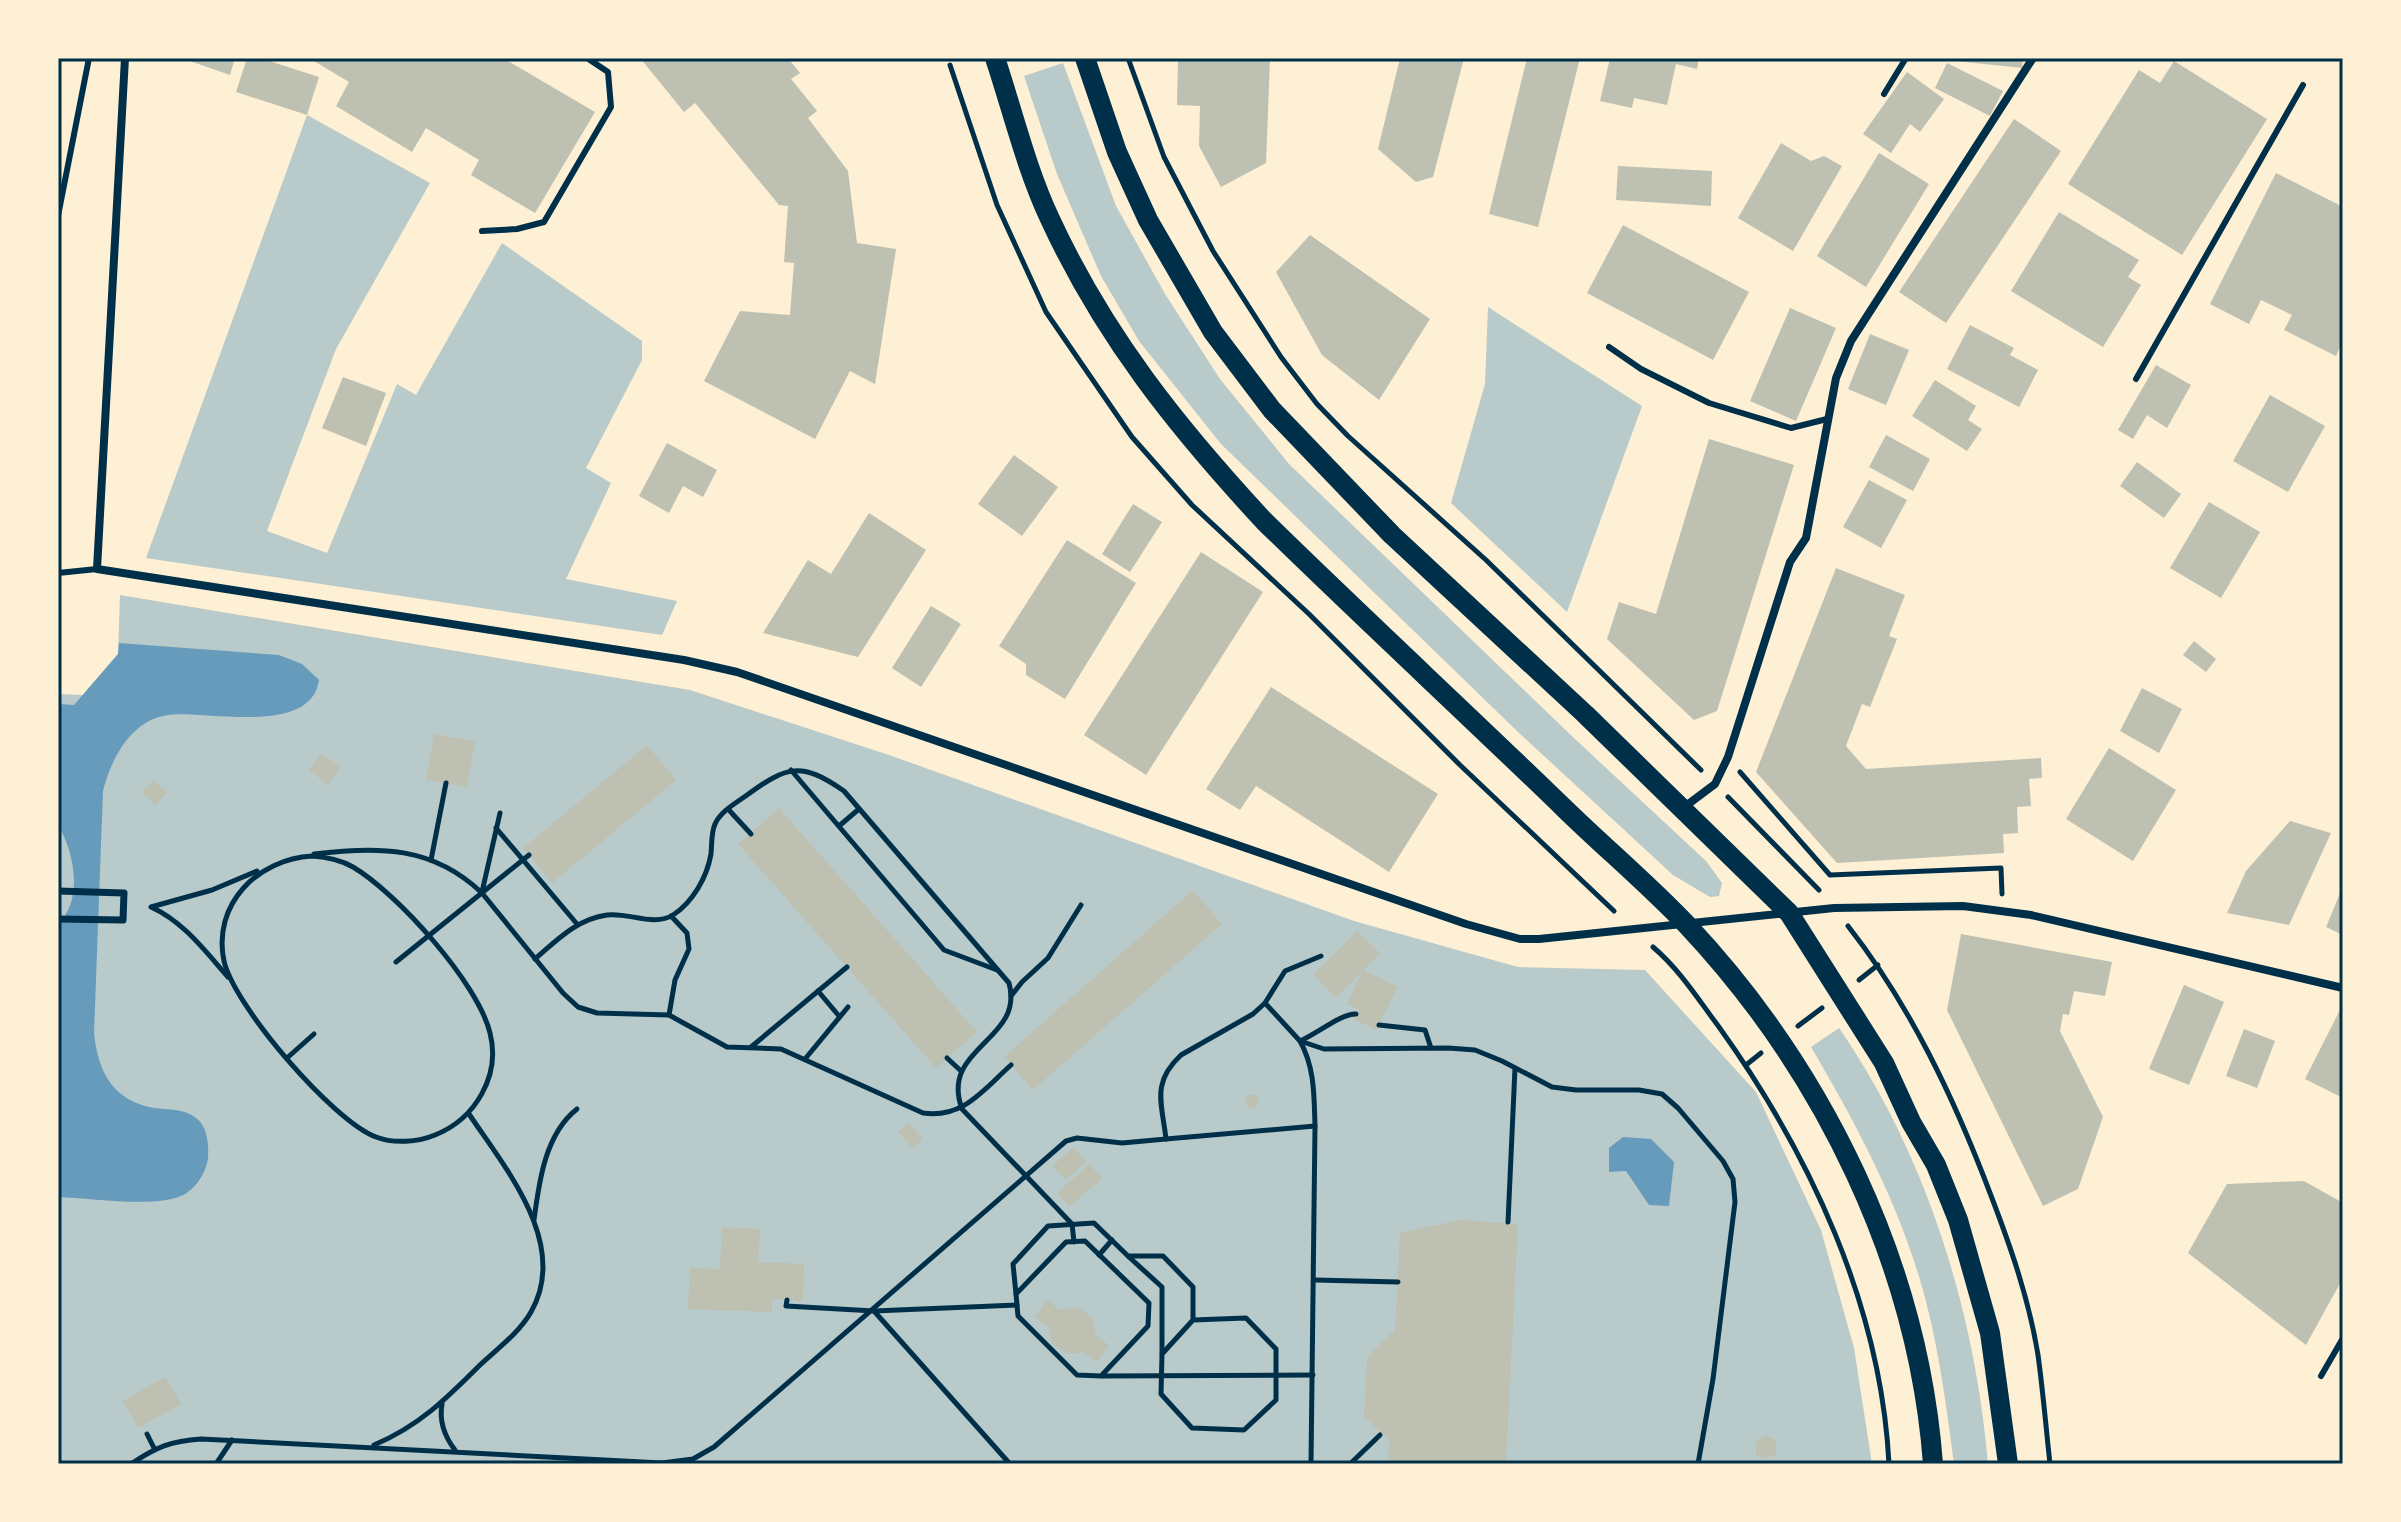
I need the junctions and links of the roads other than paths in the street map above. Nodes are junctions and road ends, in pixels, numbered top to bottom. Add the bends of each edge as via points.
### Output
1 (89, 58) edge
2 (125, 58) edge
3 (587, 58) edge
4 (995, 58) edge
5 (1085, 58) edge
6 (1906, 58) edge
7 (2033, 58) edge
8 (2303, 85) dead end
9 (1884, 94) dead end
10 (58, 216) edge
11 (482, 231) dead end
12 (1609, 347) dead end
13 (2136, 379) dead end
14 (1827, 419) junction
15 (97, 569) junction
16 (58, 573) edge
17 (1683, 809) junction
18 (58, 891) edge
19 (1789, 913) junction
20 (58, 919) edge
21 (1686, 924) junction
22 (2343, 988) edge
23 (2343, 1338) edge
24 (2321, 1376) dead end
25 (1933, 1464) edge
26 (2008, 1464) edge

1 - 10 lane
2 - 15 street
3 - 11 lane via 608,72 611,107 544,222
4 - 21 main road via 1050,218 1102,316 1163,406 1264,521
5 - 17 main road via 1117,152 1148,220 1244,375 1354,498
6 - 9 lane
7 - 14 street via 1851,341
8 - 13 lane
12 - 14 lane via 1709,403 1791,428
14 - 17 street via 1806,538 1790,562 1728,757 1715,784
15 - 16 lane
15 - 21 street via 737,672 1520,939
17 - 19 main road
18 - 20 street via 124,893 123,920
19 - 21 street
19 - 22 street via 1928,905 2003,911
19 - 26 main road via 1884,1063 1936,1165 1990,1333
21 - 25 main road via 1779,1041 1862,1187 1910,1322
23 - 24 lane

